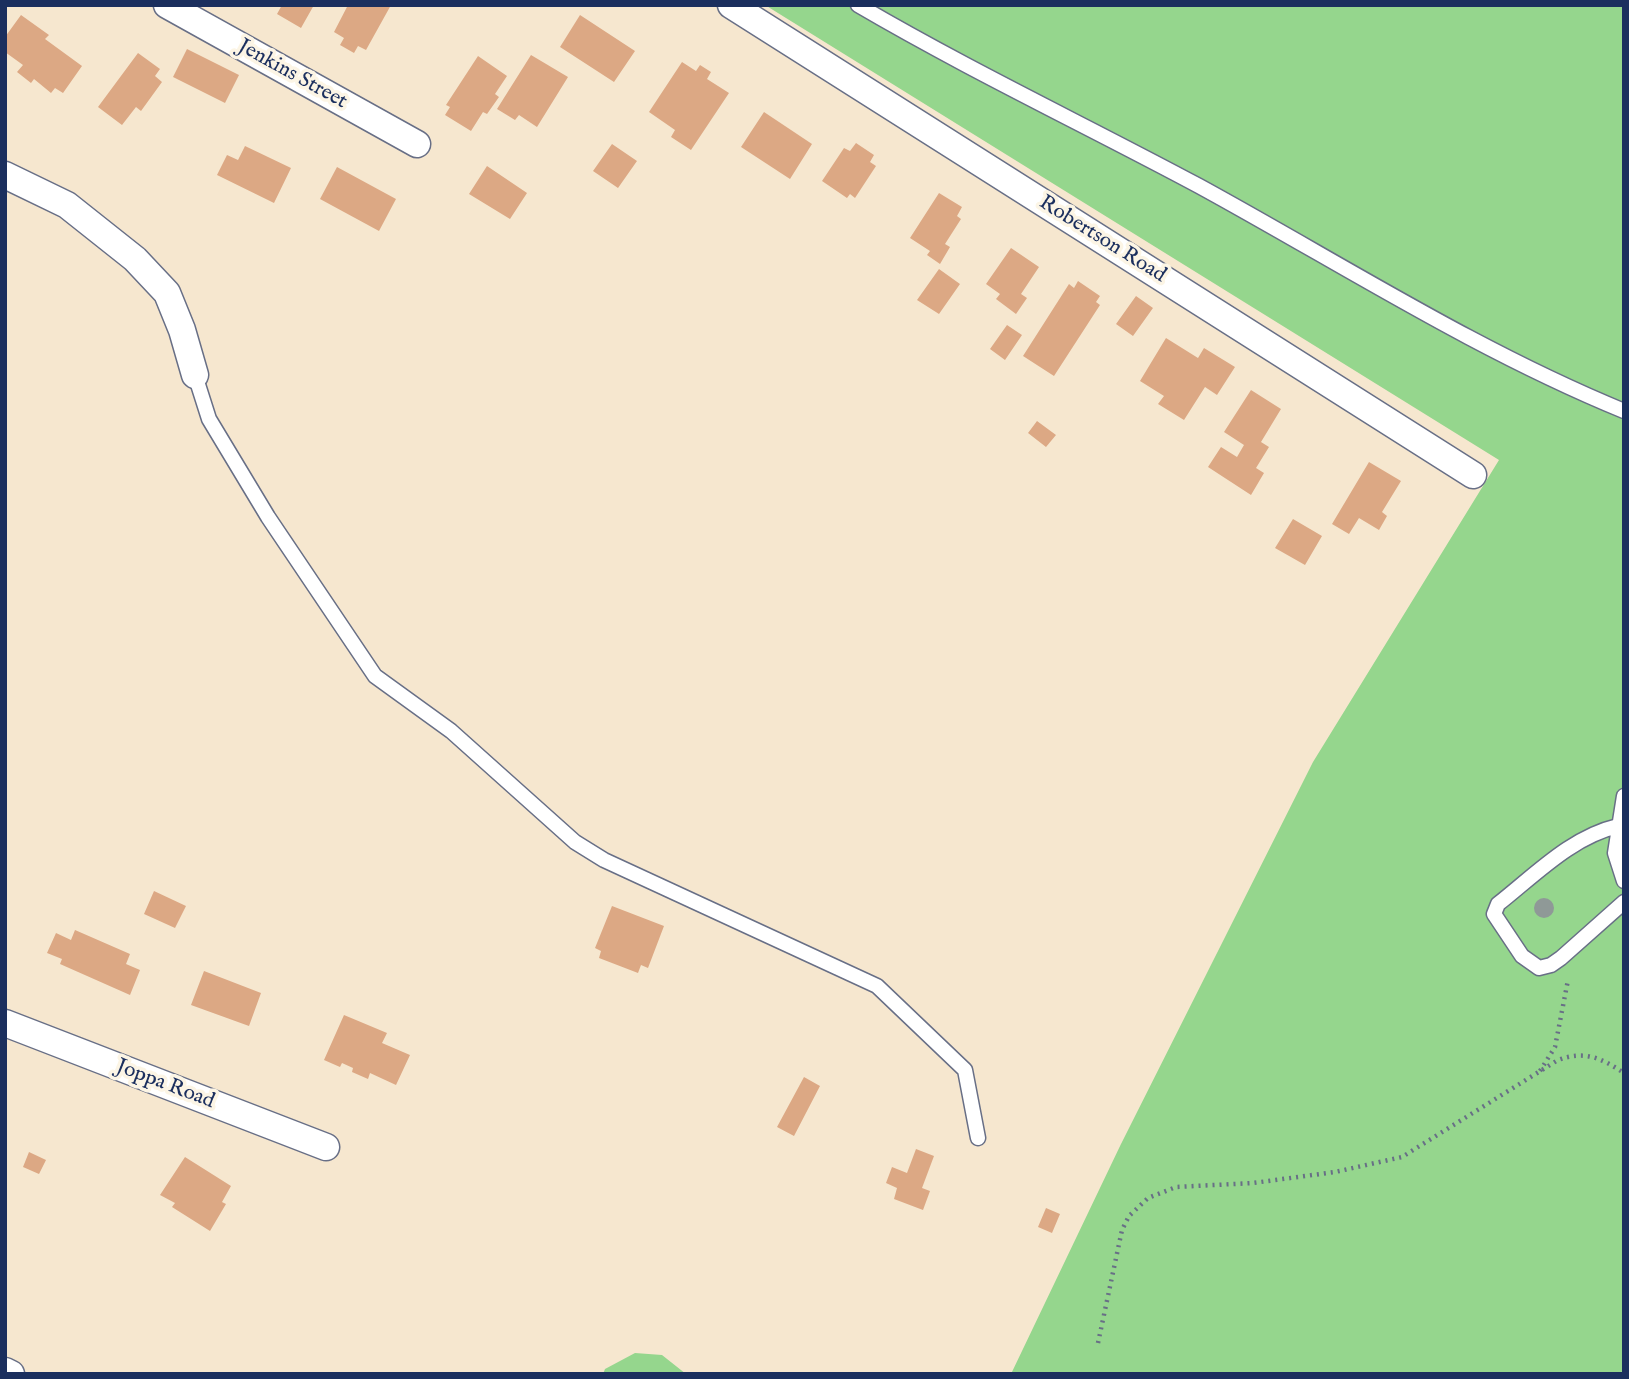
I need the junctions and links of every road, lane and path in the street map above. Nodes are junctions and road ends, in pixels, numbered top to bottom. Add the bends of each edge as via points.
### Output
1 (167, 5) edge
2 (730, 5) edge
3 (858, 5) edge
4 (417, 144) dead end
5 (5, 175) edge
6 (195, 375) joint
7 (1624, 411) edge
8 (1473, 475) dead end
9 (1624, 796) edge
10 (1618, 826) junction
11 (1624, 881) edge
12 (1624, 902) edge
13 (1568, 951) junction
14 (5, 1023) edge
15 (1540, 1072) junction
16 (1624, 1073) edge
17 (978, 1139) dead end
18 (326, 1147) dead end
19 (1098, 1343) dead end
20 (5, 1371) edge
21 (11, 1374) edge

1 - 4 street, Jenkins Street
2 - 8 street, Robertson Road
3 - 7 lane via 1199,187 1507,360
5 - 6 street via 67,205 135,258 167,293
6 - 17 lane via 209,419 268,517 375,676 451,731 575,842 604,860 877,986 965,1070
9 - 10 lane
10 - 11 lane via 1615,853
10 - 13 lane via 1595,831 1573,845 1493,909 1531,964 1539,968 1551,965
12 - 13 lane
13 - 15 path via 1562,1021 1555,1047
14 - 18 street, Joppa Road
15 - 16 path via 1558,1060 1586,1054
15 - 19 path via 1402,1157 1253,1183 1176,1187 1148,1198 1122,1230
20 - 21 street

